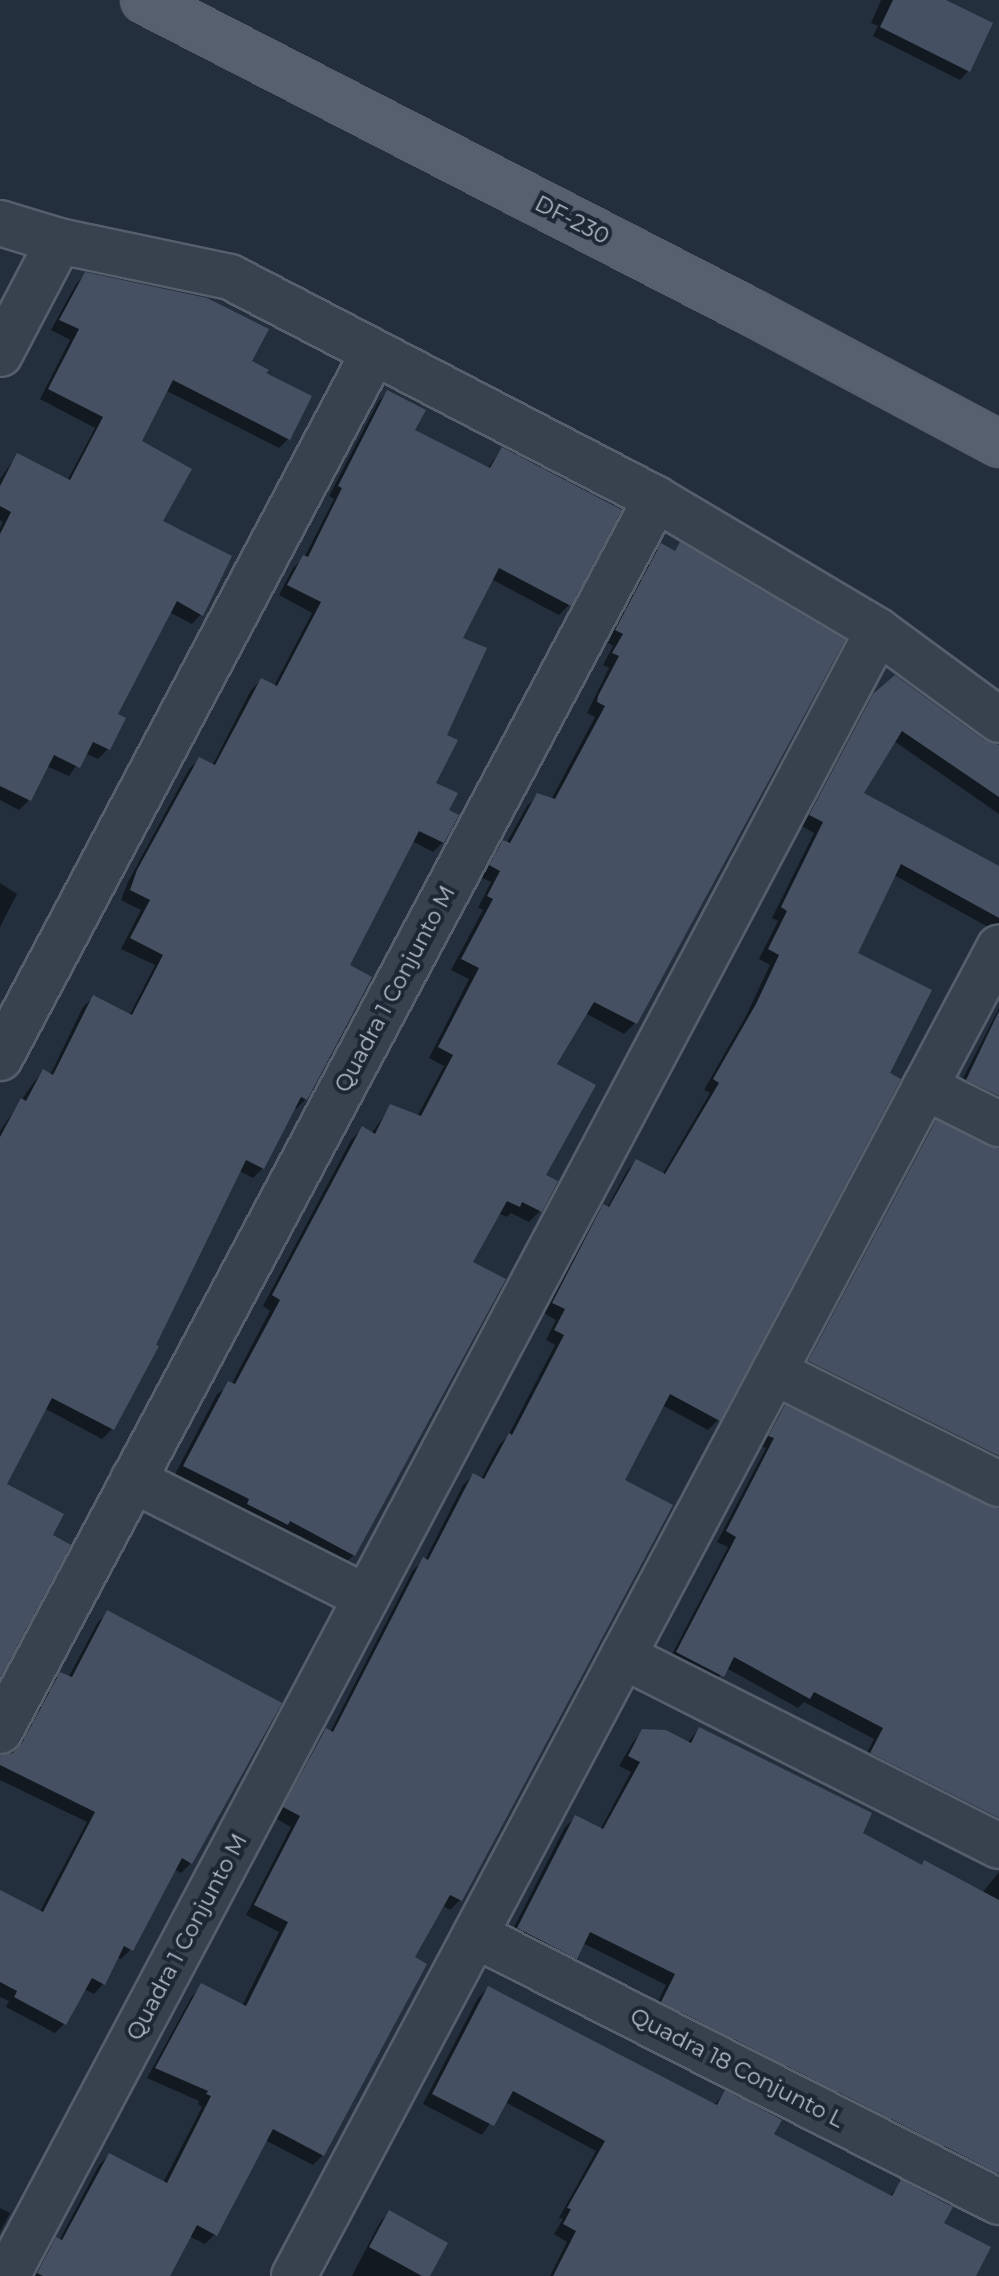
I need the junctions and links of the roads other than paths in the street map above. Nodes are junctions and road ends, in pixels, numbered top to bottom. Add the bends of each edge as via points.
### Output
1 (144, 0) edge
2 (0, 223) edge
3 (59, 241) junction
4 (374, 352) junction
5 (0, 354) edge
6 (999, 444) edge
7 (656, 499) junction
8 (878, 631) junction
9 (999, 718) edge
10 (999, 948) edge
11 (0, 1058) edge
12 (925, 1087) junction
13 (999, 1124) edge
14 (774, 1372) junction
15 (133, 1480) junction
16 (999, 1484) edge
17 (366, 1597) junction
18 (623, 1656) junction
19 (0, 1731) edge
20 (999, 1846) edge
21 (475, 1935) junction
22 (999, 2202) edge
23 (7, 2276) edge
24 (294, 2276) edge

1 - 6 main road, DF-230 / DF-230
2 - 3 street
3 - 4 street via 230,277
3 - 5 street
4 - 7 street
4 - 11 street
7 - 8 street
7 - 15 street, Quadra 1 Conjunto M
8 - 9 street
8 - 17 street, Quadra 1 Conjunto M
10 - 12 street
12 - 13 street
12 - 14 street
14 - 16 street
14 - 18 street
15 - 17 street
15 - 19 street, Quadra 1 Conjunto M
17 - 23 street, Quadra 1 Conjunto M
18 - 20 street
18 - 21 street
21 - 22 street, Quadra 18 Conjunto L
21 - 24 street

